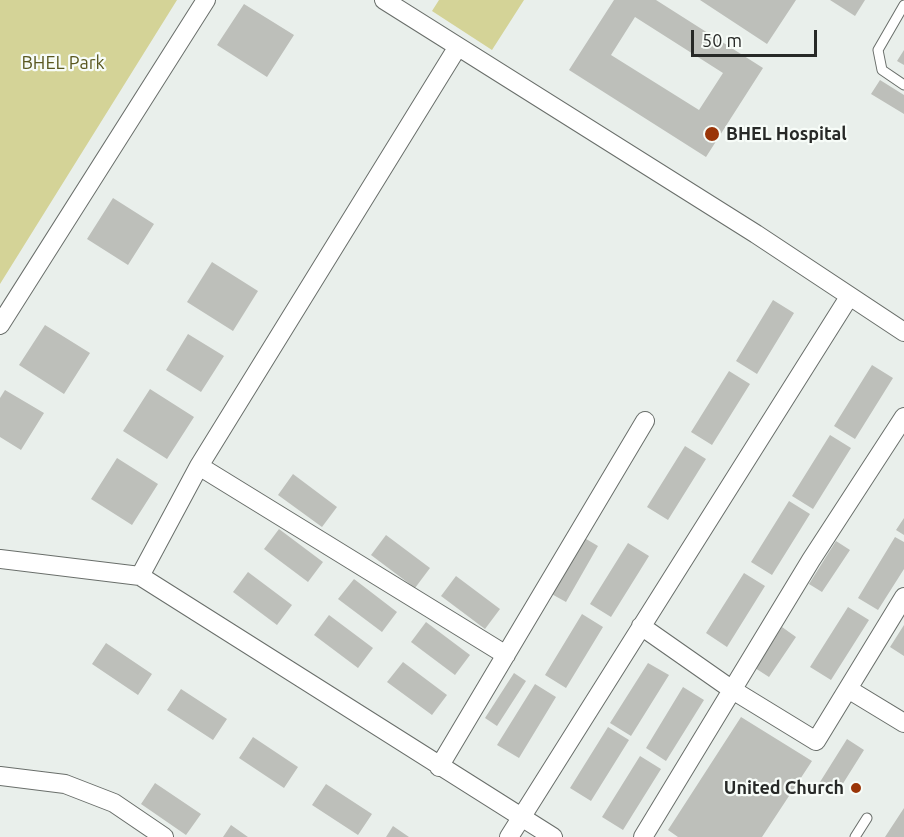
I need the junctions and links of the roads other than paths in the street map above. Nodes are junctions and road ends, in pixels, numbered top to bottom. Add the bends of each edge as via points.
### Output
1 (206, 0) edge
2 (394, 3) edge
3 (904, 5) edge
4 (457, 48) junction
5 (904, 85) edge
6 (849, 297) junction
7 (0, 325) edge
8 (904, 332) edge
9 (904, 417) edge
10 (645, 422) dead end
11 (199, 466) junction
12 (0, 559) edge
13 (140, 576) junction
14 (904, 597) edge
15 (641, 626) junction
16 (506, 655) junction
17 (848, 688) junction
18 (731, 689) junction
19 (904, 723) edge
20 (439, 767) junction
21 (0, 776) edge
22 (523, 817) junction
23 (867, 818) dead end
24 (164, 837) edge
25 (509, 837) edge
26 (553, 837) edge
27 (643, 837) edge
28 (855, 837) edge

1 - 7 street
2 - 4 street
3 - 5 lane via 878,50 882,70
4 - 6 street via 756,234
4 - 11 street
6 - 8 street
6 - 15 street
9 - 18 street
10 - 16 street
11 - 13 street
11 - 16 street
12 - 13 street
13 - 20 street
14 - 17 street
15 - 18 street
15 - 22 street
16 - 20 street
17 - 18 street via 816,741
17 - 19 street
18 - 27 street
20 - 22 street
21 - 24 street via 65,784 114,803
22 - 25 street
22 - 26 street
23 - 28 lane

